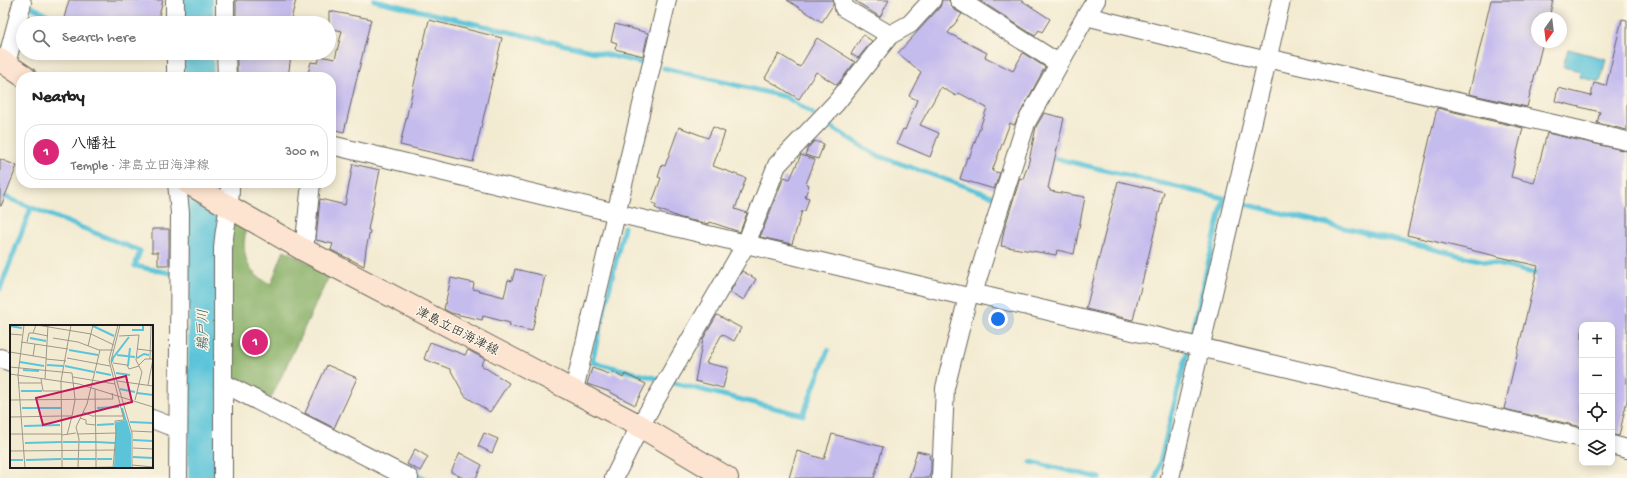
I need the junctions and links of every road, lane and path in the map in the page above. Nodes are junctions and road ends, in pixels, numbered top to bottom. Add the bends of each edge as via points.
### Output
1 (175, 0) edge
2 (224, 0) edge
3 (667, 0) edge
4 (843, 0) edge
5 (932, 0) edge
6 (959, 0) edge
7 (1096, 0) edge
8 (1281, 0) edge
9 (22, 3) dead end
10 (18, 16) edge
11 (175, 16) edge
12 (225, 16) edge
13 (1086, 16) junction
14 (16, 22) edge
15 (890, 36) junction
16 (1267, 59) junction
17 (176, 60) edge
18 (226, 60) edge
19 (3, 62) edge
20 (1058, 63) junction
21 (18, 72) edge
22 (176, 72) edge
23 (227, 72) edge
24 (1627, 141) edge
25 (336, 146) edge
26 (178, 188) edge
27 (197, 188) edge
28 (229, 188) edge
29 (310, 188) edge
30 (226, 205) junction
31 (617, 213) junction
32 (746, 244) junction
33 (304, 250) junction
34 (970, 295) junction
35 (1199, 347) junction
36 (0, 358) edge
37 (10, 362) edge
38 (222, 383) junction
39 (574, 390) junction
40 (153, 419) edge
41 (640, 426) junction
42 (178, 429) junction
43 (1579, 437) edge
44 (1615, 446) edge
45 (1627, 449) edge
46 (178, 478) edge
47 (223, 478) edge
48 (409, 478) edge
49 (614, 478) edge
50 (727, 478) edge
51 (941, 478) edge
52 (1170, 478) edge

1 - 11 street
2 - 12 street
3 - 31 street
4 - 15 street via 844,8
5 - 15 street via 910,24
6 - 20 street
7 - 13 street
8 - 16 street
9 - 10 street
13 - 16 street
13 - 20 street
14 - 19 street
15 - 32 street via 836,103 777,165
16 - 24 street
16 - 35 street
17 - 22 street
18 - 23 street
19 - 21 main road
20 - 34 street via 1026,123
25 - 31 street
26 - 42 street via 180,213
27 - 30 main road, 津島立田海津線
28 - 30 street
29 - 33 street
30 - 33 main road, 津島立田海津線
30 - 38 street via 222,250
31 - 32 street
31 - 39 street
32 - 34 street
32 - 41 street
33 - 39 main road, 津島立田海津線
34 - 35 street
34 - 51 street via 945,388
35 - 43 street
35 - 52 street
36 - 37 street
38 - 47 street
38 - 48 street
39 - 41 main road, 津島立田海津線
40 - 42 street
41 - 49 street
41 - 50 main road, 津島立田海津線
42 - 46 street
44 - 45 street

